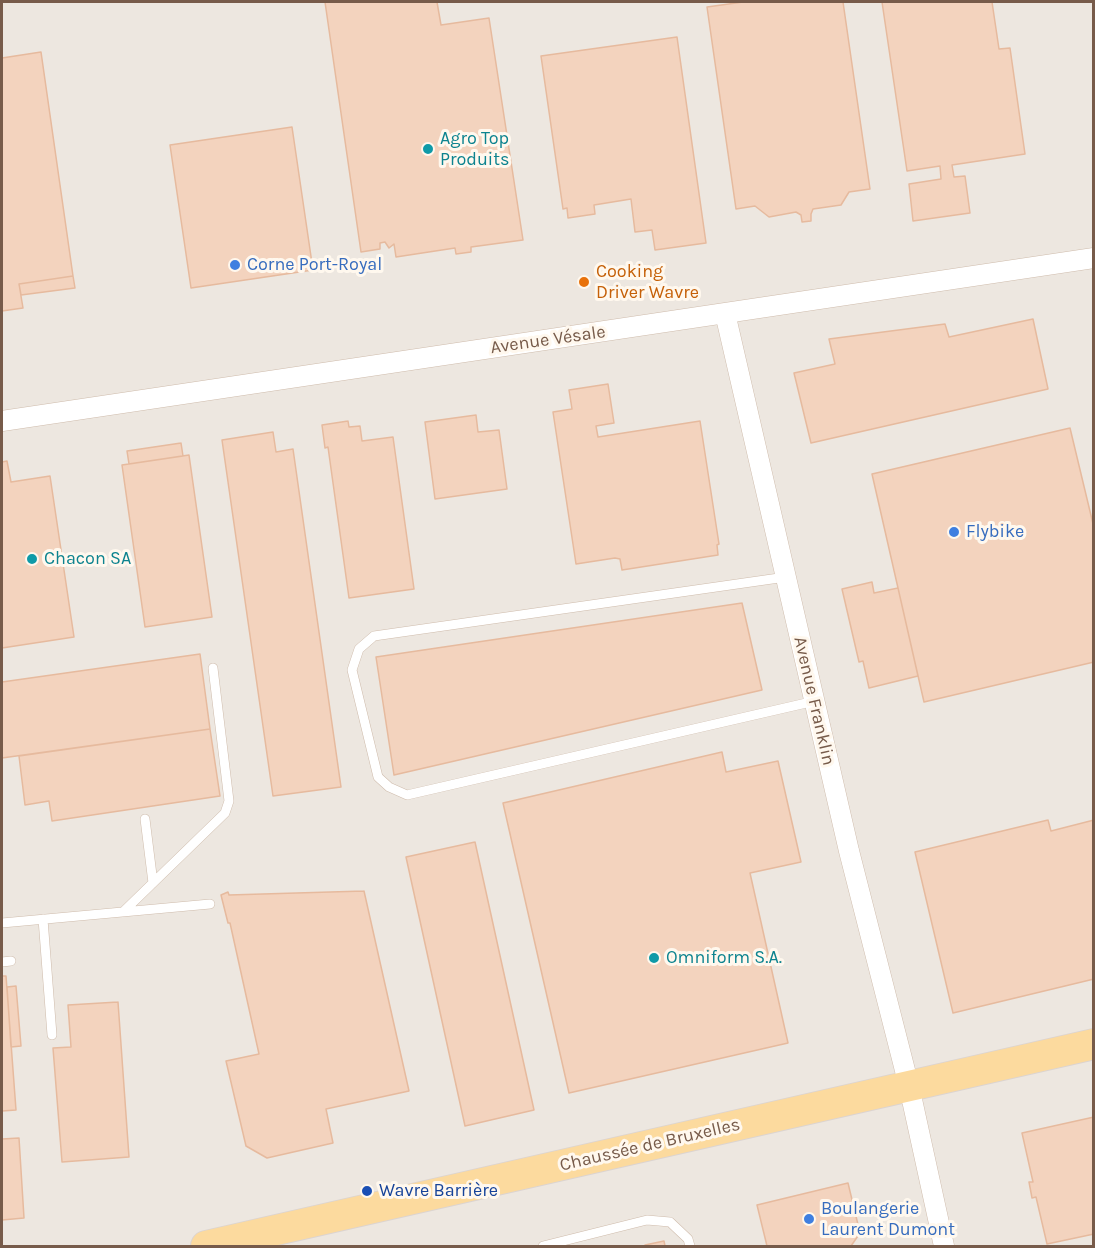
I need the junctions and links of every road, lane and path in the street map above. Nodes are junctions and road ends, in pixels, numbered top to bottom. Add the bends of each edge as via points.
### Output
1 (1094, 258) edge
2 (726, 313) junction
3 (2, 421) edge
4 (786, 577) junction
5 (213, 668) dead end
6 (814, 701) junction
7 (145, 819) dead end
8 (153, 883) junction
9 (210, 904) dead end
10 (124, 911) junction
11 (43, 919) junction
12 (2, 923) edge
13 (52, 1035) dead end
14 (1094, 1044) edge
15 (909, 1086) junction
16 (206, 1246) edge
17 (543, 1246) edge
18 (690, 1246) edge
19 (944, 1246) edge

1 - 2 street, Avenue Vésale
2 - 3 street, Avenue Vésale
2 - 4 street, Avenue Franklin
4 - 6 street, Avenue Franklin
4 - 6 lane via 374,636 359,649 352,670 378,777 407,795
5 - 8 lane via 229,801 225,813
6 - 15 street, Avenue Franklin
7 - 8 lane
8 - 10 lane
9 - 10 lane
10 - 11 lane
11 - 12 lane
11 - 13 lane
14 - 15 main road, Chaussée de Bruxelles
15 - 16 main road, Chaussée de Bruxelles
15 - 19 street, Avenue Franklin
17 - 18 lane via 647,1220 670,1222

